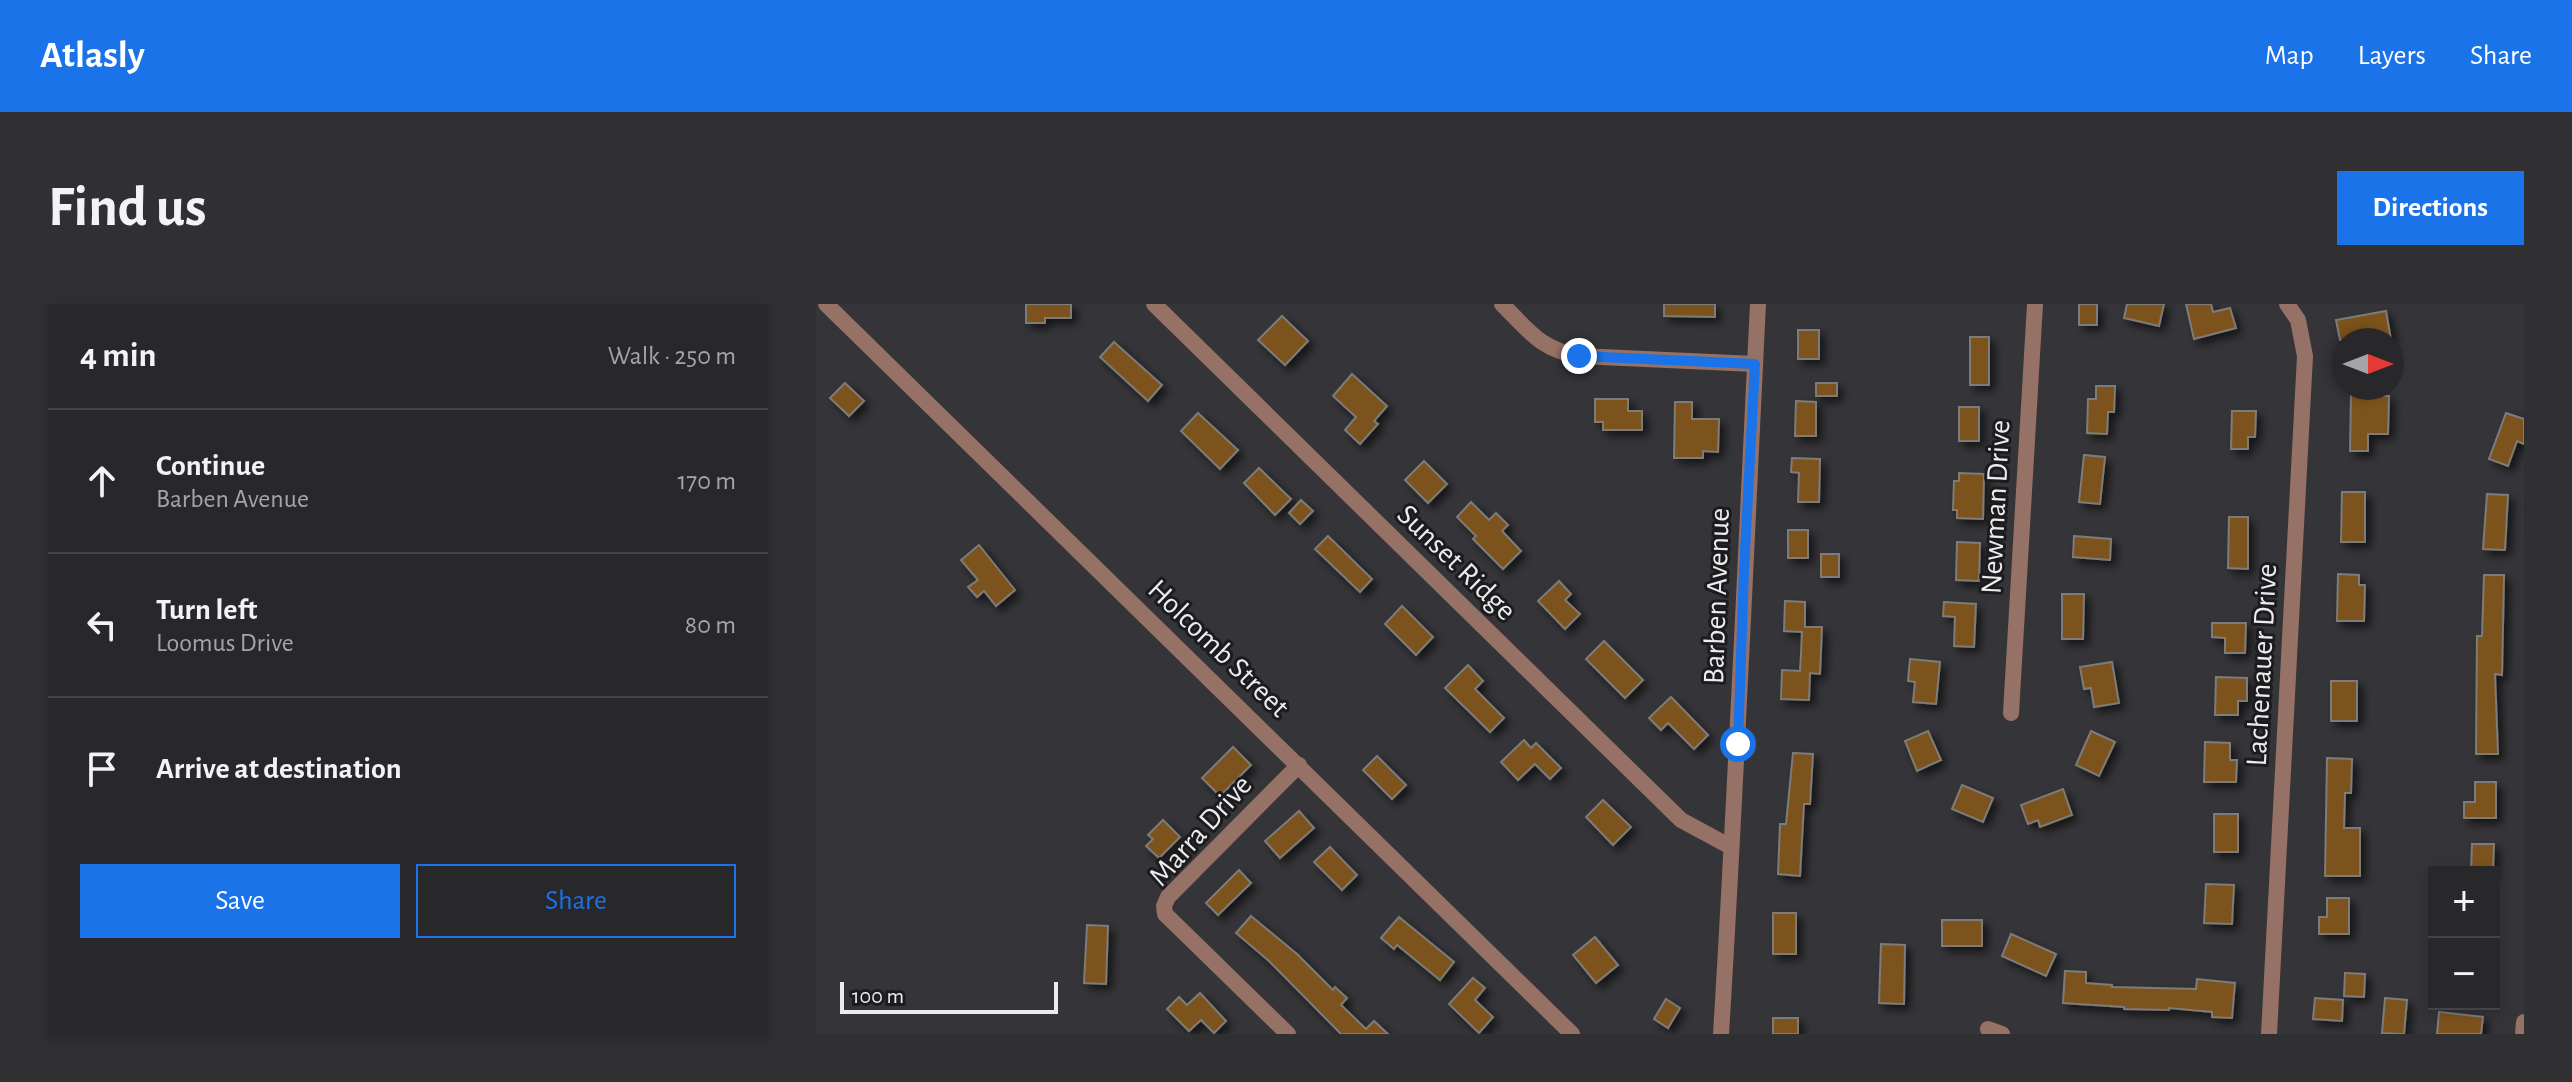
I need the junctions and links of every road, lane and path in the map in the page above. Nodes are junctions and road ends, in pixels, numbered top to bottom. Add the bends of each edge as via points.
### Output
1 (826, 304) edge
2 (1154, 304) edge
3 (1502, 304) edge
4 (1758, 304) edge
5 (2035, 304) edge
6 (2287, 304) edge
7 (1755, 364) junction
8 (2011, 713) dead end
9 (1299, 765) junction
10 (1731, 847) junction
11 (2524, 1022) edge
12 (1288, 1034) edge
13 (1572, 1034) edge
14 (1721, 1034) edge
15 (2269, 1034) edge
16 (2523, 1034) edge

1 - 9 street, Holcomb Street
2 - 10 street, Sunset Ridge via 1681,820
3 - 7 street via 1557,352
4 - 7 street, Barben Avenue
5 - 8 street, Newman Drive
6 - 15 street, Lachenauer Drive via 2298,320 2305,356
7 - 10 street, Barben Avenue
9 - 12 street, Marra Drive via 1164,906 1165,914
9 - 13 street, Holcomb Street
10 - 14 street, Barben Avenue
11 - 16 street

